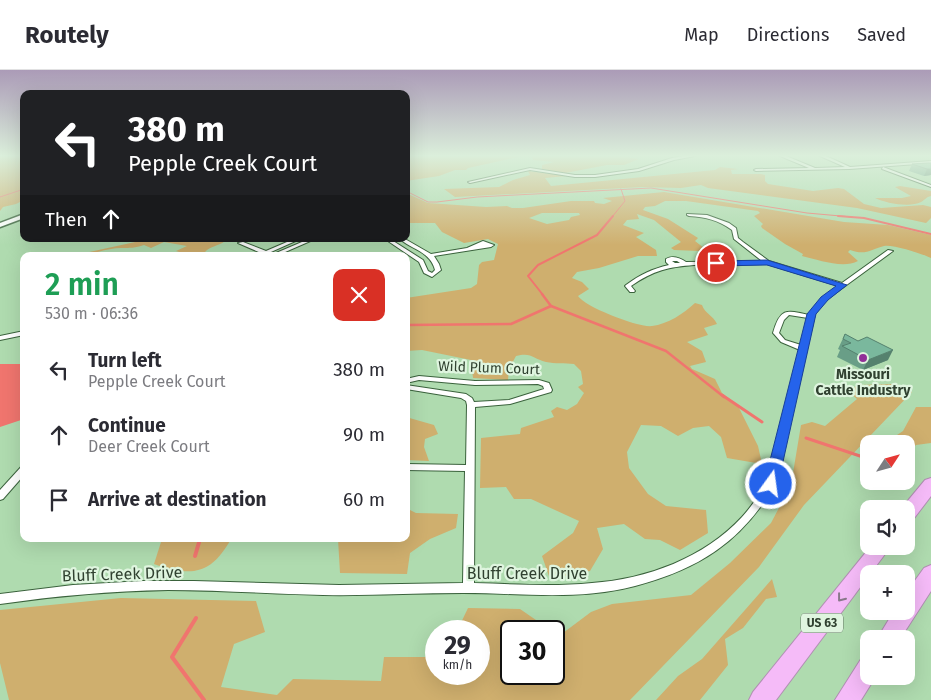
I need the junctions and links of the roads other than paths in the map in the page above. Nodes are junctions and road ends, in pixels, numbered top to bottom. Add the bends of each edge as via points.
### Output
1 (689, 214) dead end
2 (20, 217) edge
3 (0, 224) edge
4 (290, 242) edge
5 (306, 242) edge
6 (392, 242) edge
7 (407, 242) edge
8 (241, 244) dead end
9 (469, 248) dead end
10 (890, 251) dead end
11 (265, 252) joint
12 (282, 252) edge
13 (408, 252) edge
14 (410, 253) edge
15 (428, 254) junction
16 (414, 256) junction
17 (767, 262) junction
18 (686, 265) junction
19 (675, 266) junction
20 (843, 285) junction
21 (632, 291) dead end
22 (811, 317) junction
23 (20, 333) edge
24 (0, 338) edge
25 (802, 348) junction
26 (410, 380) edge
27 (410, 388) edge
28 (471, 406) junction
29 (410, 467) edge
30 (469, 468) junction
31 (20, 474) edge
32 (931, 484) edge
33 (0, 496) edge
34 (915, 504) edge
35 (875, 555) edge
36 (931, 574) edge
37 (468, 588) junction
38 (915, 598) edge
39 (0, 599) edge
40 (860, 680) edge
41 (761, 700) edge
42 (847, 700) edge

1 - 17 street via 707,216 727,224 734,229 741,244
2 - 3 main road
4 - 11 street
5 - 12 street
6 - 13 street
7 - 15 street
8 - 11 street
9 - 15 street
10 - 20 street, Bluff Creek Drive
14 - 16 street
15 - 16 street
15 - 16 street via 438,264 438,270 432,275
17 - 18 street
17 - 20 street
18 - 19 street
18 - 19 street via 678,259 669,258
19 - 21 street via 642,275 628,286
20 - 22 street, Bluff Creek Drive via 818,305
22 - 25 street, Bluff Creek Drive
22 - 25 street via 785,314 776,333 783,342
23 - 24 street
25 - 37 street, Bluff Creek Drive via 771,484 745,523 704,555 633,582 593,589
26 - 28 street, Wild Plum Court via 539,382 548,387 546,392 515,401
27 - 28 street, Wild Plum Court via 463,396
28 - 30 street
29 - 30 street
30 - 37 street
31 - 33 street
32 - 34 highway
35 -> 41 highway, US 63
36 - 38 highway
37 - 39 street, Bluff Creek Drive via 118,587
40 - 42 highway

